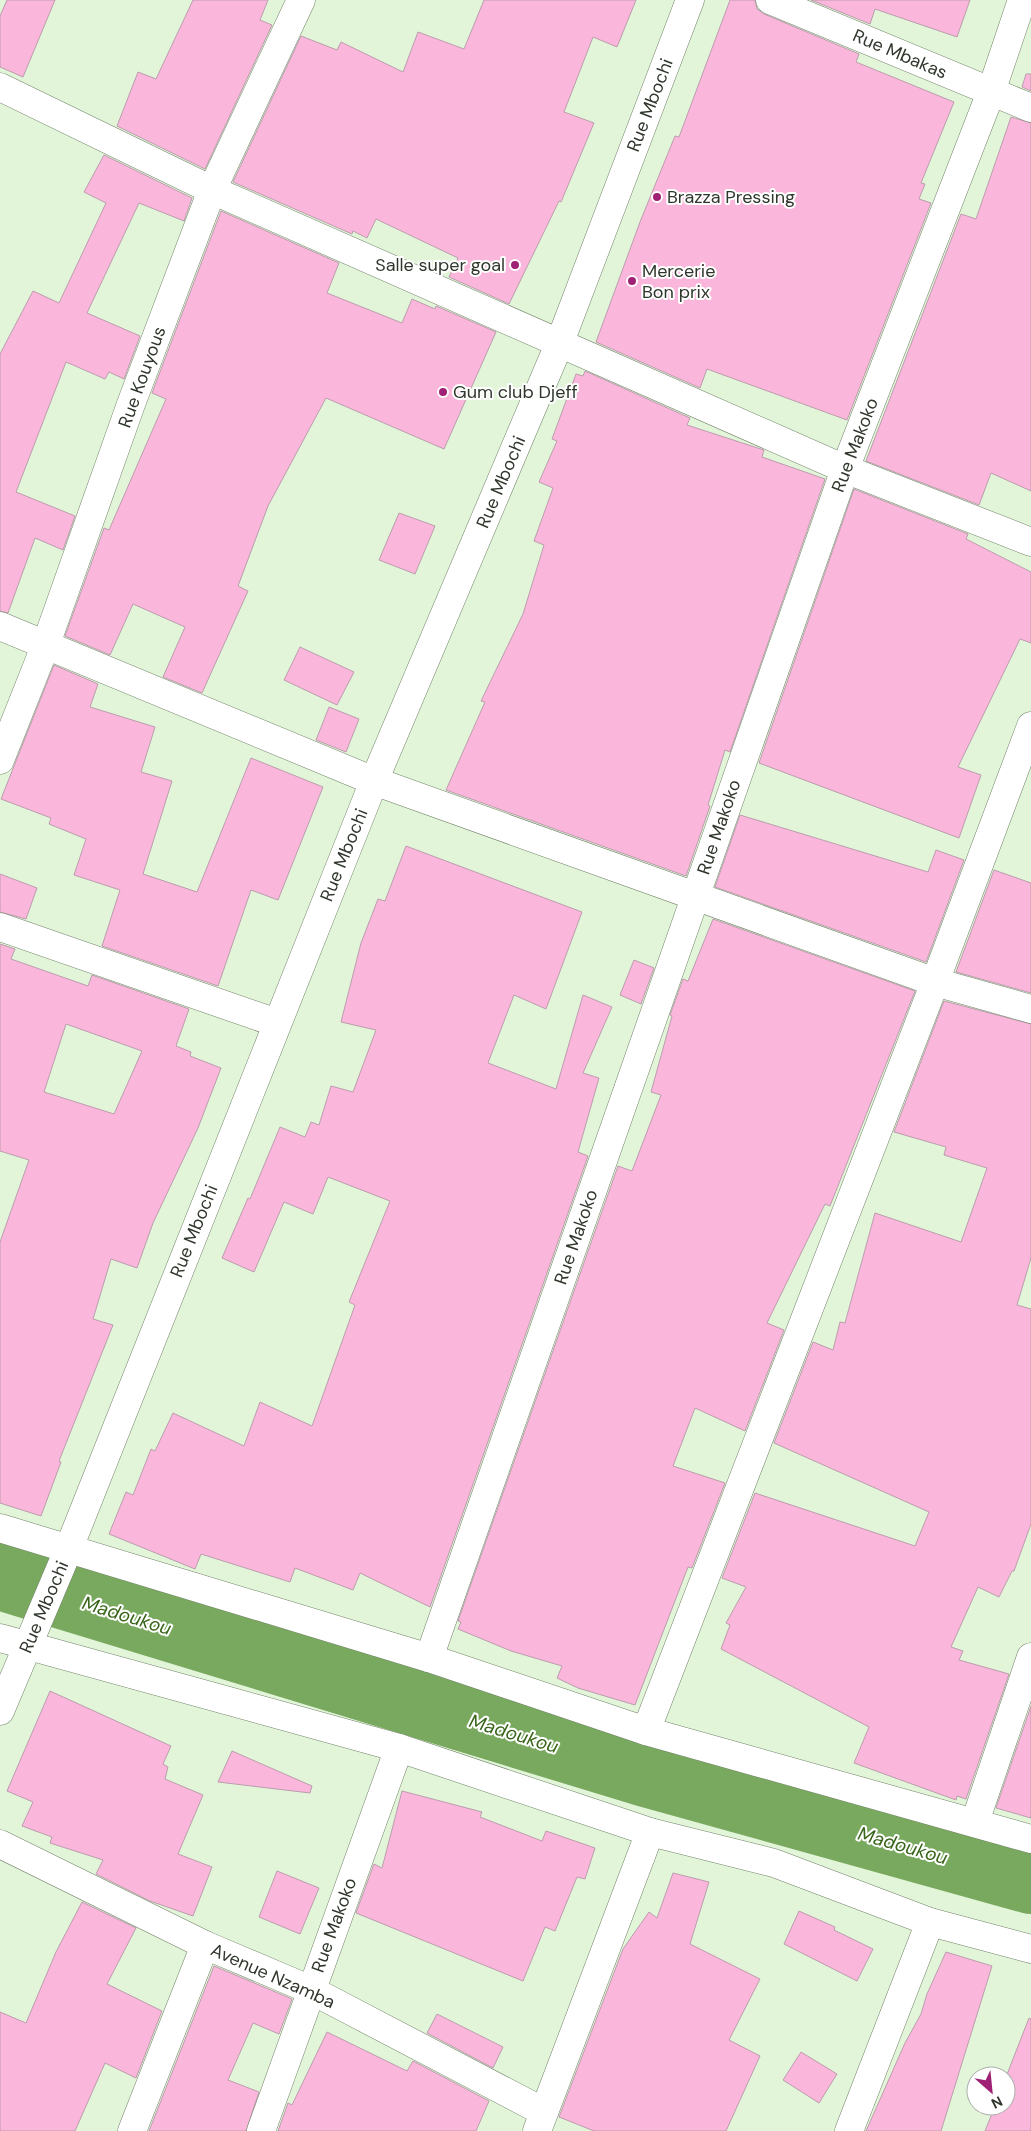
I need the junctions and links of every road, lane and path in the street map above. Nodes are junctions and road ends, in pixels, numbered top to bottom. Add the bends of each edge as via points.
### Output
1 (301, 0) edge
2 (690, 0) edge
3 (770, 0) edge
4 (1022, 0) edge
5 (0, 87) edge
6 (991, 92) junction
7 (1031, 108) edge
8 (212, 190) junction
9 (560, 342) junction
10 (845, 469) junction
11 (1031, 542) edge
12 (0, 626) edge
13 (46, 644) junction
14 (1031, 726) edge
15 (0, 760) edge
16 (374, 780) junction
17 (695, 896) junction
18 (0, 927) edge
19 (935, 982) junction
20 (1031, 1010) edge
21 (277, 1023) junction
22 (0, 1528) edge
23 (65, 1558) junction
24 (0, 1638) edge
25 (27, 1646) junction
26 (1031, 1657) edge
27 (429, 1658) junction
28 (0, 1711) edge
29 (646, 1732) junction
30 (399, 1748) junction
31 (975, 1822) junction
32 (650, 1832) junction
33 (1031, 1839) edge
34 (0, 1844) edge
35 (930, 1922) junction
36 (205, 1945) junction
37 (1031, 1949) edge
38 (311, 1990) junction
39 (540, 2122) edge
40 (132, 2131) edge
41 (261, 2131) edge
42 (849, 2131) edge

1 - 8 street, Rue Kouyous
2 - 9 street, Rue Mbochi
3 - 6 street, Rue Mbakas
4 - 6 street, Rue Makoko
5 - 8 street
6 - 7 street, Rue Mbakas
6 - 10 street, Rue Makoko
8 - 9 street
8 - 13 street, Rue Kouyous via 131,404
9 - 10 street
9 - 16 street, Rue Mbochi
10 - 11 street
10 - 17 street, Rue Makoko
12 - 13 street
13 - 15 street, Rue Kouyous
13 - 16 street
14 - 19 street
16 - 17 street
16 - 21 street, Rue Mbochi
17 - 19 street
17 - 27 street, Rue Makoko
18 - 21 street
19 - 20 street
19 - 29 street
21 - 23 street, Rue Mbochi
22 - 23 street
23 - 25 street, Rue Mbochi
23 - 27 street
24 - 25 street
25 - 28 street, Rue Mbochi
25 - 30 street
26 - 31 street
27 - 29 street
29 - 31 street
30 - 32 street
30 - 38 street, Rue Makoko
31 - 33 street
32 - 35 street via 774,1863
32 - 39 street
34 - 36 street, Avenue Nzamba
35 - 37 street
35 - 42 street
36 - 38 street, Avenue Nzamba
36 - 40 street
38 - 39 street, Avenue Nzamba
38 - 41 street, Rue Makoko

